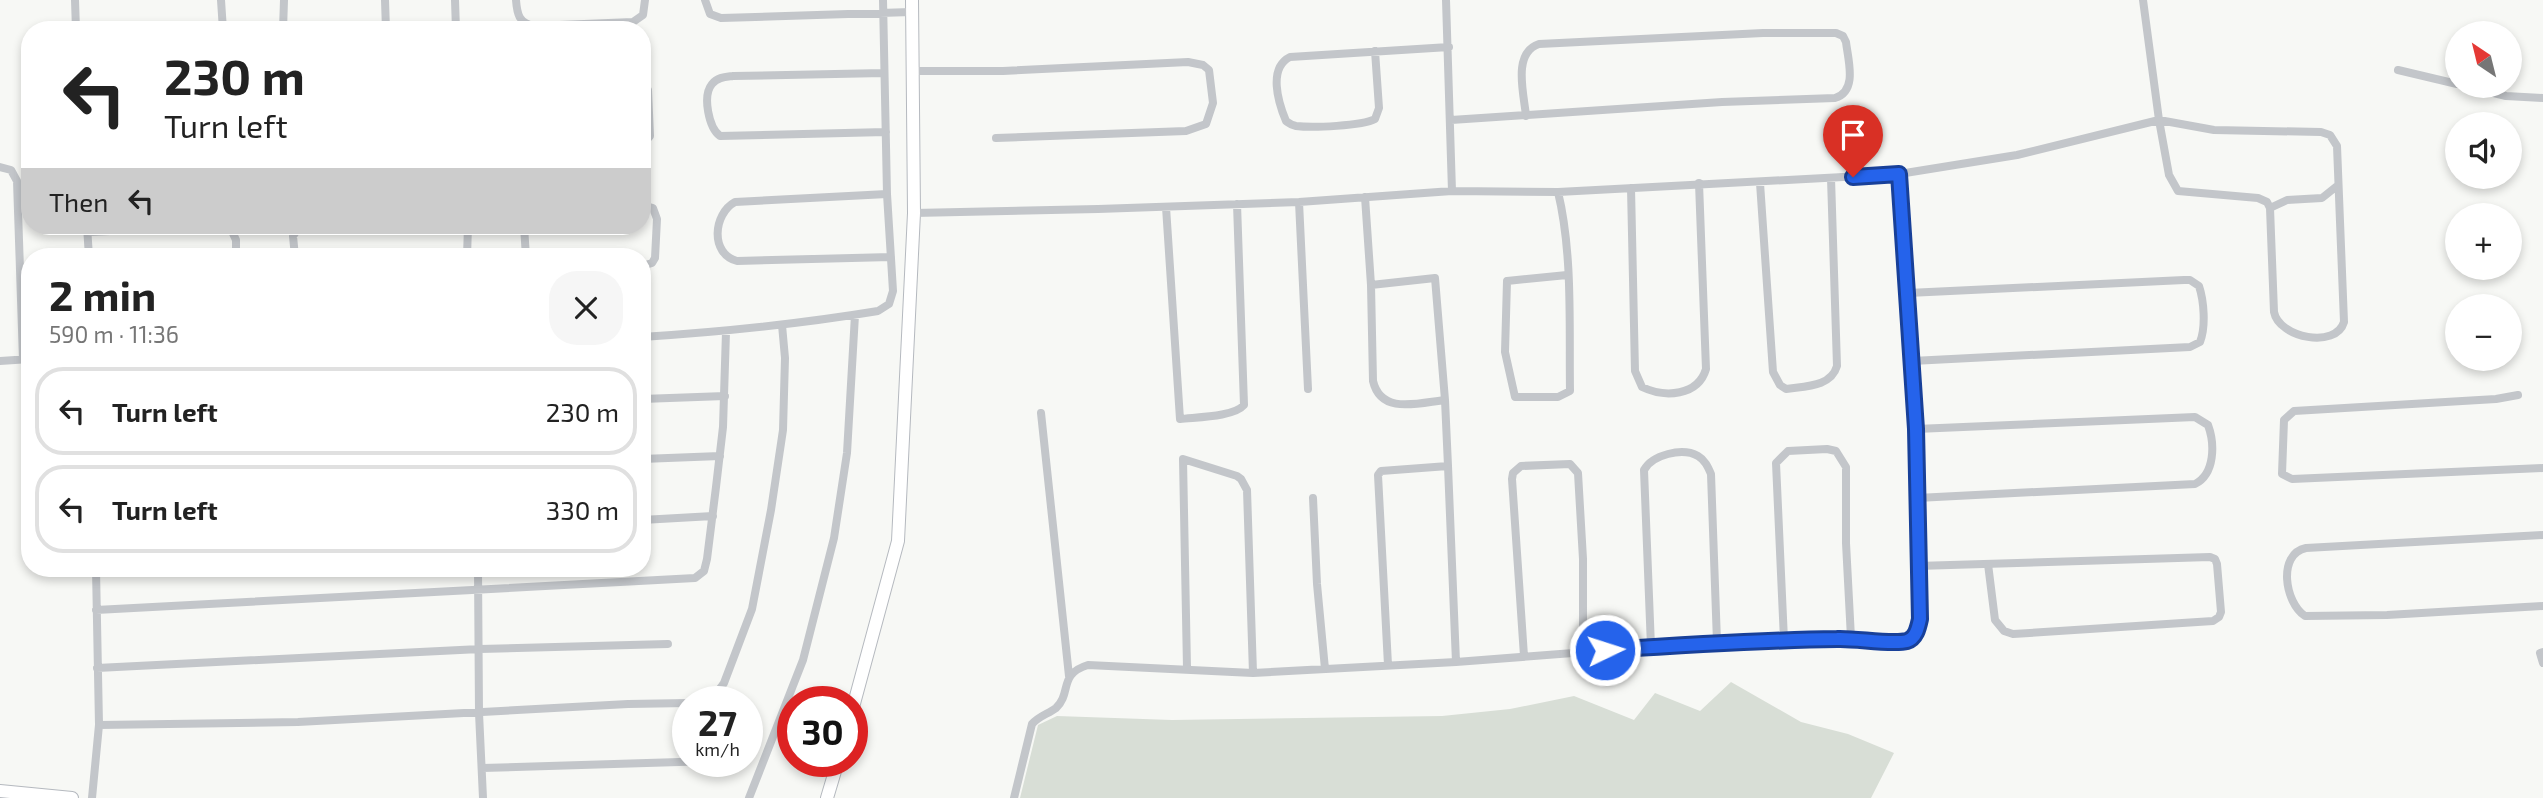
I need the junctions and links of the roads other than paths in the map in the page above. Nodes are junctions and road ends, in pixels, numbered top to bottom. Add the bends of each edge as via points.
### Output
1 (75, 0) edge
2 (221, 0) edge
3 (284, 0) edge
4 (384, 0) edge
5 (455, 0) edge
6 (516, 0) edge
7 (645, 0) edge
8 (705, 0) edge
9 (883, 0) edge
10 (1446, 0) edge
11 (2143, 0) edge
12 (912, 6) edge
13 (884, 12) junction
14 (76, 21) edge
15 (222, 21) edge
16 (283, 21) edge
17 (385, 21) edge
18 (456, 21) edge
19 (523, 21) edge
20 (634, 21) edge
21 (1449, 47) junction
22 (1375, 51) junction
23 (2398, 70) dead end
24 (912, 71) junction
25 (884, 73) junction
26 (2445, 81) edge
27 (2522, 97) edge
28 (2543, 98) edge
29 (1526, 116) junction
30 (1451, 120) junction
31 (2159, 120) junction
32 (886, 132) junction
33 (996, 138) dead end
34 (0, 167) edge
35 (1899, 174) junction
36 (1830, 178) junction
37 (1699, 183) junction
38 (1760, 183) junction
39 (2337, 186) junction
40 (1631, 188) junction
41 (1452, 191) junction
42 (1558, 192) junction
43 (887, 194) junction
44 (1365, 197) junction
45 (1299, 202) junction
46 (1237, 204) junction
47 (651, 207) edge
48 (1166, 207) junction
49 (2270, 208) junction
50 (914, 213) junction
51 (891, 257) junction
52 (21, 260) edge
53 (651, 262) edge
54 (1567, 275) junction
55 (1371, 285) junction
56 (1908, 293) junction
57 (855, 314) junction
58 (782, 325) junction
59 (726, 332) junction
60 (651, 336) edge
61 (21, 359) edge
62 (0, 361) edge
63 (1912, 361) junction
64 (1308, 389) dead end
65 (2518, 395) dead end
66 (725, 396) junction
67 (651, 399) edge
68 (1445, 400) junction
69 (1041, 412) dead end
70 (1916, 429) junction
71 (720, 456) junction
72 (651, 459) edge
73 (1448, 466) junction
74 (2543, 468) edge
75 (1313, 498) dead end
76 (1916, 498) junction
77 (713, 516) junction
78 (651, 519) edge
79 (2543, 535) edge
80 (1988, 564) junction
81 (1917, 566) junction
82 (96, 577) edge
83 (478, 577) edge
84 (479, 591) junction
85 (2543, 606) edge
86 (96, 610) junction
87 (1851, 638) junction
88 (1784, 640) junction
89 (1717, 642) junction
90 (668, 644) dead end
91 (1651, 647) junction
92 (480, 649) junction
93 (1583, 652) junction
94 (2543, 652) edge
95 (1524, 656) junction
96 (1455, 663) junction
97 (2543, 663) edge
98 (1388, 664) junction
99 (97, 668) junction
100 (1187, 668) junction
101 (1325, 668) junction
102 (1253, 673) junction
103 (1069, 676) junction
104 (722, 686) edge
105 (859, 686) edge
106 (672, 703) edge
107 (479, 713) junction
108 (99, 725) junction
109 (672, 762) edge
110 (482, 768) junction
111 (833, 777) edge
112 (0, 791) edge
113 (72, 798) edge
114 (92, 798) edge
115 (483, 798) edge
116 (749, 798) edge
117 (827, 798) edge
118 (1014, 798) edge

1 - 14 street
2 - 15 street
3 - 16 street
4 - 17 street
5 - 18 street
6 - 19 street
7 - 20 street via 643,15
8 - 13 street via 710,14 721,18
9 - 13 street
10 - 21 street
11 - 31 street
12 - 13 street
12 - 24 main road
13 - 25 street
21 - 22 street
21 - 30 street
22 - 22 street via 1283,60 1276,73 1286,121 1314,126 1375,119 1379,108
23 - 26 street
24 - 33 street via 1188,62 1209,70 1213,103 1206,124 1197,128
24 - 50 main road
25 - 32 street
25 - 32 street via 733,76 714,82 707,94 711,124 720,136
27 - 28 street
29 - 29 street via 1835,98 1849,86 1846,42 1836,33 1763,33 1539,44 1523,59
29 - 30 street
30 - 41 street
31 - 35 street via 2017,155
31 - 39 street via 2214,130 2326,133 2337,146
31 - 49 street via 2169,174 2178,191 2258,198
32 - 43 street
34 - 52 street via 12,170 17,181
35 - 36 street
35 - 56 street
36 - 38 street
36 - 38 street via 1837,366 1826,382 1786,389 1773,372
37 - 38 street
37 - 40 street
37 - 40 street via 1706,369 1695,388 1670,392 1642,387 1636,371
39 - 49 street via 2322,198 2287,200
39 - 49 street via 2344,321 2330,337 2294,334 2275,319
40 - 42 street
41 - 42 street
41 - 44 street
42 - 54 street
43 - 51 street
43 - 51 street via 735,202 720,216 718,241 725,255 737,261
44 - 45 street
44 - 55 street
45 - 46 street
45 - 64 street
46 - 48 street
46 - 48 street via 1246,401 1239,410 1180,419
47 - 53 street via 657,219
48 - 50 street
50 - 105 main road via 898,541
51 - 57 street via 889,304 878,311
54 - 54 street via 1570,391 1558,397 1515,397 1505,352 1507,281
55 - 68 street via 1375,391 1396,405
55 - 68 street via 1435,278
56 - 63 street
56 - 63 street via 2190,280 2199,286 2203,310 2203,337 2190,347
57 - 58 street
57 - 116 street via 847,453 834,538 803,660
58 - 59 street
58 - 104 street via 783,430 759,579
59 - 60 street
59 - 66 street
61 - 62 street
63 - 70 street
65 - 74 street via 2294,411 2284,420 2282,474 2292,479
66 - 67 street
66 - 71 street
68 - 73 street
69 - 103 street
70 - 76 street
70 - 76 street via 2195,417 2208,425 2211,451 2211,470 2195,484
71 - 72 street
71 - 77 street
73 - 96 street
73 - 98 street via 1381,471 1378,475
75 - 101 street
76 - 81 street
77 - 78 street
77 - 84 street via 704,571 695,578
79 - 85 street via 2306,548 2291,556 2287,572 2295,606 2305,616
80 - 80 street via 2213,557 2220,615 2213,621 2014,634 2004,631 1995,620
80 - 81 street
81 - 87 street via 1920,619 1912,639
82 - 86 street
83 - 84 street
84 - 86 street
84 - 92 street
86 - 99 street
87 - 88 street
87 - 88 street via 1846,467 1836,451 1827,449 1788,451 1776,463
88 - 89 street
89 - 91 street
89 - 91 street via 1711,474 1703,460 1686,453 1658,457 1644,470
90 - 92 street
91 - 93 street
92 - 99 street
92 - 107 street
93 - 95 street
93 - 95 street via 1578,473 1570,464 1521,466 1512,480
94 - 97 street
95 - 96 street
96 - 98 street
98 - 101 street
99 - 108 street
100 - 102 street
100 - 102 street via 1183,459 1237,476 1247,491
100 - 103 street via 1096,664
101 - 102 street
103 - 118 street via 1057,706 1032,724
106 - 107 street
107 - 108 street
107 - 110 street
108 - 114 street
109 - 110 street
110 - 115 street
111 - 117 main road
112 - 113 main road

